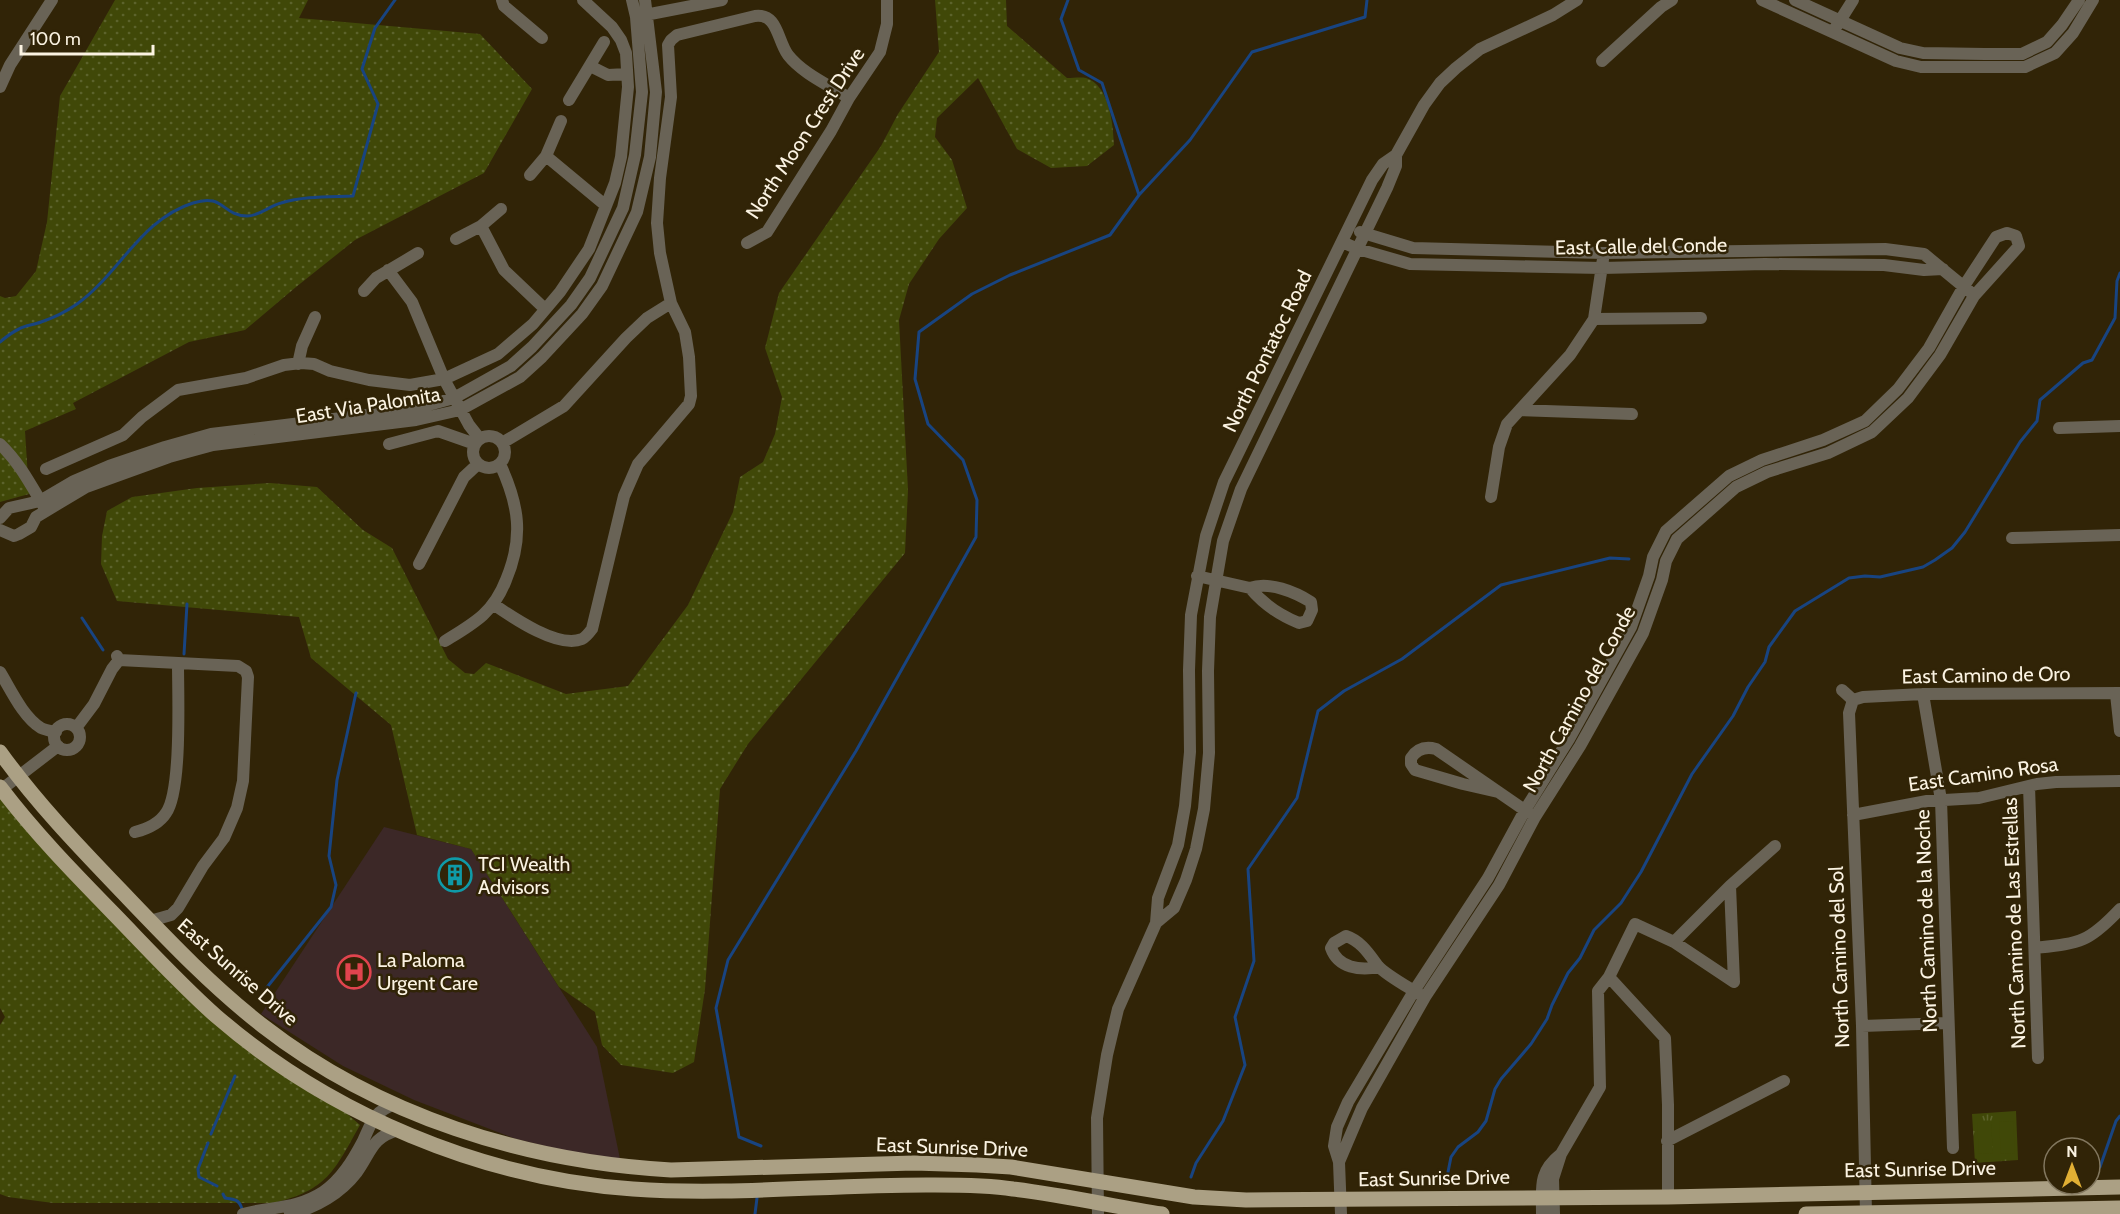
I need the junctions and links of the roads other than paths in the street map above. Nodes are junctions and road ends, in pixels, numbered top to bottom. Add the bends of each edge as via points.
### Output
1 (52, 0) edge
2 (502, 0) edge
3 (583, 0) edge
4 (632, 0) edge
5 (645, 0) edge
6 (722, 0) edge
7 (887, 0) edge
8 (1576, 0) edge
9 (1762, 0) edge
10 (1795, 0) edge
11 (1853, 0) edge
12 (2079, 0) edge
13 (2093, 0) edge
14 (1666, 2) edge
15 (641, 16) junction
16 (1841, 20) junction
17 (1833, 33) junction
18 (542, 38) dead end
19 (604, 42) dead end
20 (2022, 54) junction
21 (1602, 61) dead end
22 (590, 66) junction
23 (2025, 67) junction
24 (627, 74) junction
25 (0, 87) edge
26 (849, 98) junction
27 (569, 100) dead end
28 (561, 121) dead end
29 (1396, 154) junction
30 (546, 156) junction
31 (530, 175) dead end
32 (605, 204) junction
33 (501, 210) dead end
34 (481, 226) junction
35 (1348, 227) junction
36 (1365, 234) junction
37 (456, 240) dead end
38 (1342, 242) junction
39 (747, 243) dead end
40 (1358, 249) junction
41 (1765, 250) junction
42 (1603, 253) junction
43 (418, 254) dead end
44 (1765, 264) junction
45 (1602, 268) junction
46 (1943, 269) junction
47 (388, 270) junction
48 (1964, 285) junction
49 (364, 291) dead end
50 (1974, 296) junction
51 (671, 303) junction
52 (545, 309) junction
53 (315, 317) dead end
54 (1701, 318) dead end
55 (1594, 319) junction
56 (298, 364) junction
57 (444, 379) junction
58 (454, 398) junction
59 (460, 410) junction
60 (1520, 411) junction
61 (1632, 414) dead end
62 (2120, 426) edge
63 (2059, 428) dead end
64 (478, 441) junction
65 (502, 443) junction
66 (0, 444) edge
67 (389, 444) dead end
68 (478, 464) junction
69 (500, 464) junction
70 (46, 469) dead end
71 (1491, 497) dead end
72 (43, 506) junction
73 (0, 519) edge
74 (0, 530) edge
75 (2120, 535) edge
76 (2012, 538) dead end
77 (419, 564) dead end
78 (1197, 576) junction
79 (1215, 580) junction
80 (1250, 588) junction
81 (493, 604) junction
82 (445, 641) dead end
83 (178, 664) junction
84 (0, 672) edge
85 (1842, 690) dead end
86 (2118, 693) edge
87 (1923, 694) junction
88 (1853, 700) junction
89 (76, 728) junction
90 (2120, 731) edge
91 (56, 732) junction
92 (58, 746) junction
93 (0, 752) edge
94 (18, 777) junction
95 (2120, 782) edge
96 (2029, 786) junction
97 (1, 788) edge
98 (1498, 792) junction
99 (1941, 800) junction
100 (1525, 810) junction
101 (1853, 814) junction
102 (1535, 817) junction
103 (135, 832) dead end
104 (1775, 846) dead end
105 (1730, 886) junction
106 (2120, 909) edge
107 (150, 921) junction
108 (1156, 923) junction
109 (1674, 942) junction
110 (2035, 948) junction
111 (190, 962) junction
112 (1379, 967) dead end
113 (1609, 977) junction
114 (176, 978) junction
115 (1419, 994) junction
116 (1948, 1023) junction
117 (1862, 1026) junction
118 (2038, 1058) dead end
119 (1784, 1081) dead end
120 (394, 1104) junction
121 (373, 1118) junction
122 (398, 1130) junction
123 (1667, 1141) junction
124 (1953, 1148) dead end
125 (633, 1168) junction
126 (1098, 1180) junction
127 (2120, 1186) edge
128 (629, 1189) junction
129 (1866, 1191) junction
130 (1668, 1197) junction
131 (1546, 1204) edge
132 (1341, 1207) edge
133 (2120, 1208) edge
134 (1098, 1209) edge
135 (1866, 1213) edge
136 (1905, 1213) edge
137 (243, 1214) edge
138 (290, 1214) edge
139 (1162, 1214) edge
140 (1554, 1214) edge
141 (1806, 1214) edge

1 - 25 street
2 - 18 street
3 - 24 street via 621,40
4 - 15 street, East Via Palomita
5 - 15 street, East Via Palomita
6 - 15 street
7 - 26 street, North Moon Crest Drive via 887,24 880,52
8 - 29 street, North Pontatoc Road via 1480,49 1456,68 1424,105
9 - 17 street
10 - 16 street
11 - 16 street
12 - 20 street via 2047,42
13 - 23 street via 2055,53
14 - 21 street
15 - 58 street, East Via Palomita via 642,92 635,155 623,208 590,278 571,305 511,366
15 - 59 street, East Via Palomita via 656,92 650,157 637,212 607,275 582,314 520,377
16 - 17 street
16 - 20 street via 1900,48 1923,53
17 - 23 street via 1896,61 1921,67
19 - 22 street
20 - 23 street
22 - 24 street via 608,75
22 - 27 street
24 - 32 street via 621,157
26 - 39 street, North Moon Crest Drive via 767,232
26 - 51 street via 798,66 782,47 773,22 765,13 673,37 668,48 671,97 657,223
28 - 30 street
29 - 35 street, North Pontatoc Road via 1383,164
29 - 36 street, North Pontatoc Road via 1396,166
30 - 31 street
30 - 32 street
32 - 52 street via 589,249
33 - 34 street
34 - 37 street
34 - 52 street via 504,270
35 - 36 street, East Calle del Conde
35 - 38 street, North Pontatoc Road
36 - 40 street, North Pontatoc Road
36 - 42 street, East Calle del Conde via 1413,248
38 - 40 street, East Calle del Conde
38 - 78 street, North Pontatoc Road via 1224,482
40 - 45 street, East Calle del Conde via 1410,264
40 - 79 street, North Pontatoc Road via 1241,489 1223,541
41 - 42 street, East Calle del Conde
41 - 44 street
41 - 46 street, East Calle del Conde via 1885,249 1924,254
42 - 45 street
43 - 47 street
44 - 45 street, East Calle del Conde
44 - 46 street, East Calle del Conde
45 - 55 street
46 - 48 street, East Calle del Conde
47 - 49 street
47 - 57 street via 412,302
48 - 50 street, East Calle del Conde
48 - 50 street, North Camino del Conde via 1996,237 2007,233 2016,236 2019,246
48 - 100 street, North Camino del Conde via 1929,348 1904,381 1864,421 1823,441 1762,460 1729,476 1666,531 1653,557 1631,627
50 - 102 street, North Camino del Conde via 1915,389 1872,432 1736,487 1677,539 1643,633
51 - 65 street via 626,338 564,406
51 - 81 street via 686,332 691,396 689,404 638,464 624,496 588,637 576,641 531,630
52 - 57 street via 498,354
53 - 56 street
54 - 55 street
55 - 60 street via 1570,355
56 - 57 street via 314,364 389,384
56 - 70 street via 178,390 123,435
57 - 58 street
58 - 59 street
58 - 72 street, East Via Palomita via 414,409 211,434 109,466 74,481
59 - 64 street
59 - 72 street, East Via Palomita via 416,420 213,445 86,486
60 - 61 street
60 - 71 street via 1504,432
62 - 63 street
64 - 65 street via 494,437
64 - 67 street via 438,431
64 - 68 street via 473,454
65 - 69 street via 504,456
66 - 72 street via 25,473
68 - 69 street
68 - 77 street via 464,477
69 - 81 street via 515,502 517,544 503,588
72 - 73 street, East Via Palomita via 9,508
72 - 74 street, East Via Palomita via 31,527 19,534
75 - 76 street
78 - 79 street
78 - 108 street, North Pontatoc Road via 1191,615 1190,752 1185,806 1178,845 1158,898
79 - 80 street
79 - 108 street, North Pontatoc Road via 1210,617 1209,753 1204,809 1196,849 1178,899 1174,908
80 - 80 street via 1288,619 1299,623 1310,616 1311,602 1298,594 1257,585
81 - 82 street via 483,616
83 - 89 street via 118,658 105,686
83 - 103 street via 173,797 162,818
83 - 107 street via 238,666 246,671 243,781 224,838 178,908 171,915
84 - 91 street via 33,720
85 - 88 street
86 - 87 street, East Camino de Oro
86 - 90 street
87 - 88 street, East Camino de Oro
87 - 99 street, North Camino de la Noche
88 - 101 street, North Camino del Sol via 1849,713
89 - 91 street via 65,725
89 - 92 street via 80,740 75,747 66,750
91 - 92 street
92 - 94 street
93 - 94 main road, East Sunrise Drive
94 - 97 street
94 - 107 main road, East Sunrise Drive
95 - 96 street, East Camino Rosa
96 - 99 street, East Camino Rosa via 1979,798
96 - 110 street, North Camino de Las Estrellas
97 - 114 main road, East Sunrise Drive via 23,817
98 - 98 street, North Camino del Conde via 1436,749 1423,748 1411,758 1415,770
98 - 100 street, North Camino del Conde
99 - 101 street, East Camino Rosa
99 - 116 street, North Camino de la Noche
100 - 102 street, North Camino del Conde
100 - 115 street, North Camino del Conde
101 - 117 street, North Camino del Sol
102 - 115 street, North Camino del Conde via 1499,885
104 - 105 street
105 - 109 street
105 - 109 street via 1734,982
106 - 110 street via 2100,930 2077,944
107 - 111 main road, East Sunrise Drive
108 - 126 street, North Pontatoc Road via 1118,1009 1107,1055 1097,1118
109 - 113 street via 1635,924
110 - 118 street, North Camino de Las Estrellas
111 - 114 main road
111 - 120 main road, East Sunrise Drive via 263,1026 330,1070
112 - 115 street
113 - 123 street via 1665,1038
113 - 131 street via 1598,991 1600,1087 1561,1154
114 - 121 main road, East Sunrise Drive via 259,1049 322,1092
115 - 132 street, North Camino del Conde via 1339,1162
116 - 117 street
116 - 124 street, North Camino de la Noche
117 - 129 street, North Camino del Sol
119 - 123 street
120 - 121 street
120 - 125 main road, East Sunrise Drive via 500,1143 563,1158
121 - 122 main road, East Sunrise Drive
121 - 137 street via 349,1164 322,1192 289,1206
122 - 128 main road, East Sunrise Drive via 454,1152 528,1172
122 - 138 street via 376,1140 356,1173 330,1197
123 - 130 street
125 - 126 main road, East Sunrise Drive via 704,1170 914,1163 1011,1167
125 - 128 main road
126 - 132 main road, East Sunrise Drive via 1194,1197
126 - 134 street, North Pontatoc Road
127 - 129 main road, East Sunrise Drive
128 - 134 main road, East Sunrise Drive via 934,1185 1011,1188
129 - 130 main road, East Sunrise Drive
129 - 135 street, North Camino del Sol
130 - 131 main road, East Sunrise Drive
131 - 132 main road, East Sunrise Drive
131 - 140 street
133 - 136 main road
134 - 139 main road, East Sunrise Drive
135 - 136 main road
135 - 141 main road

